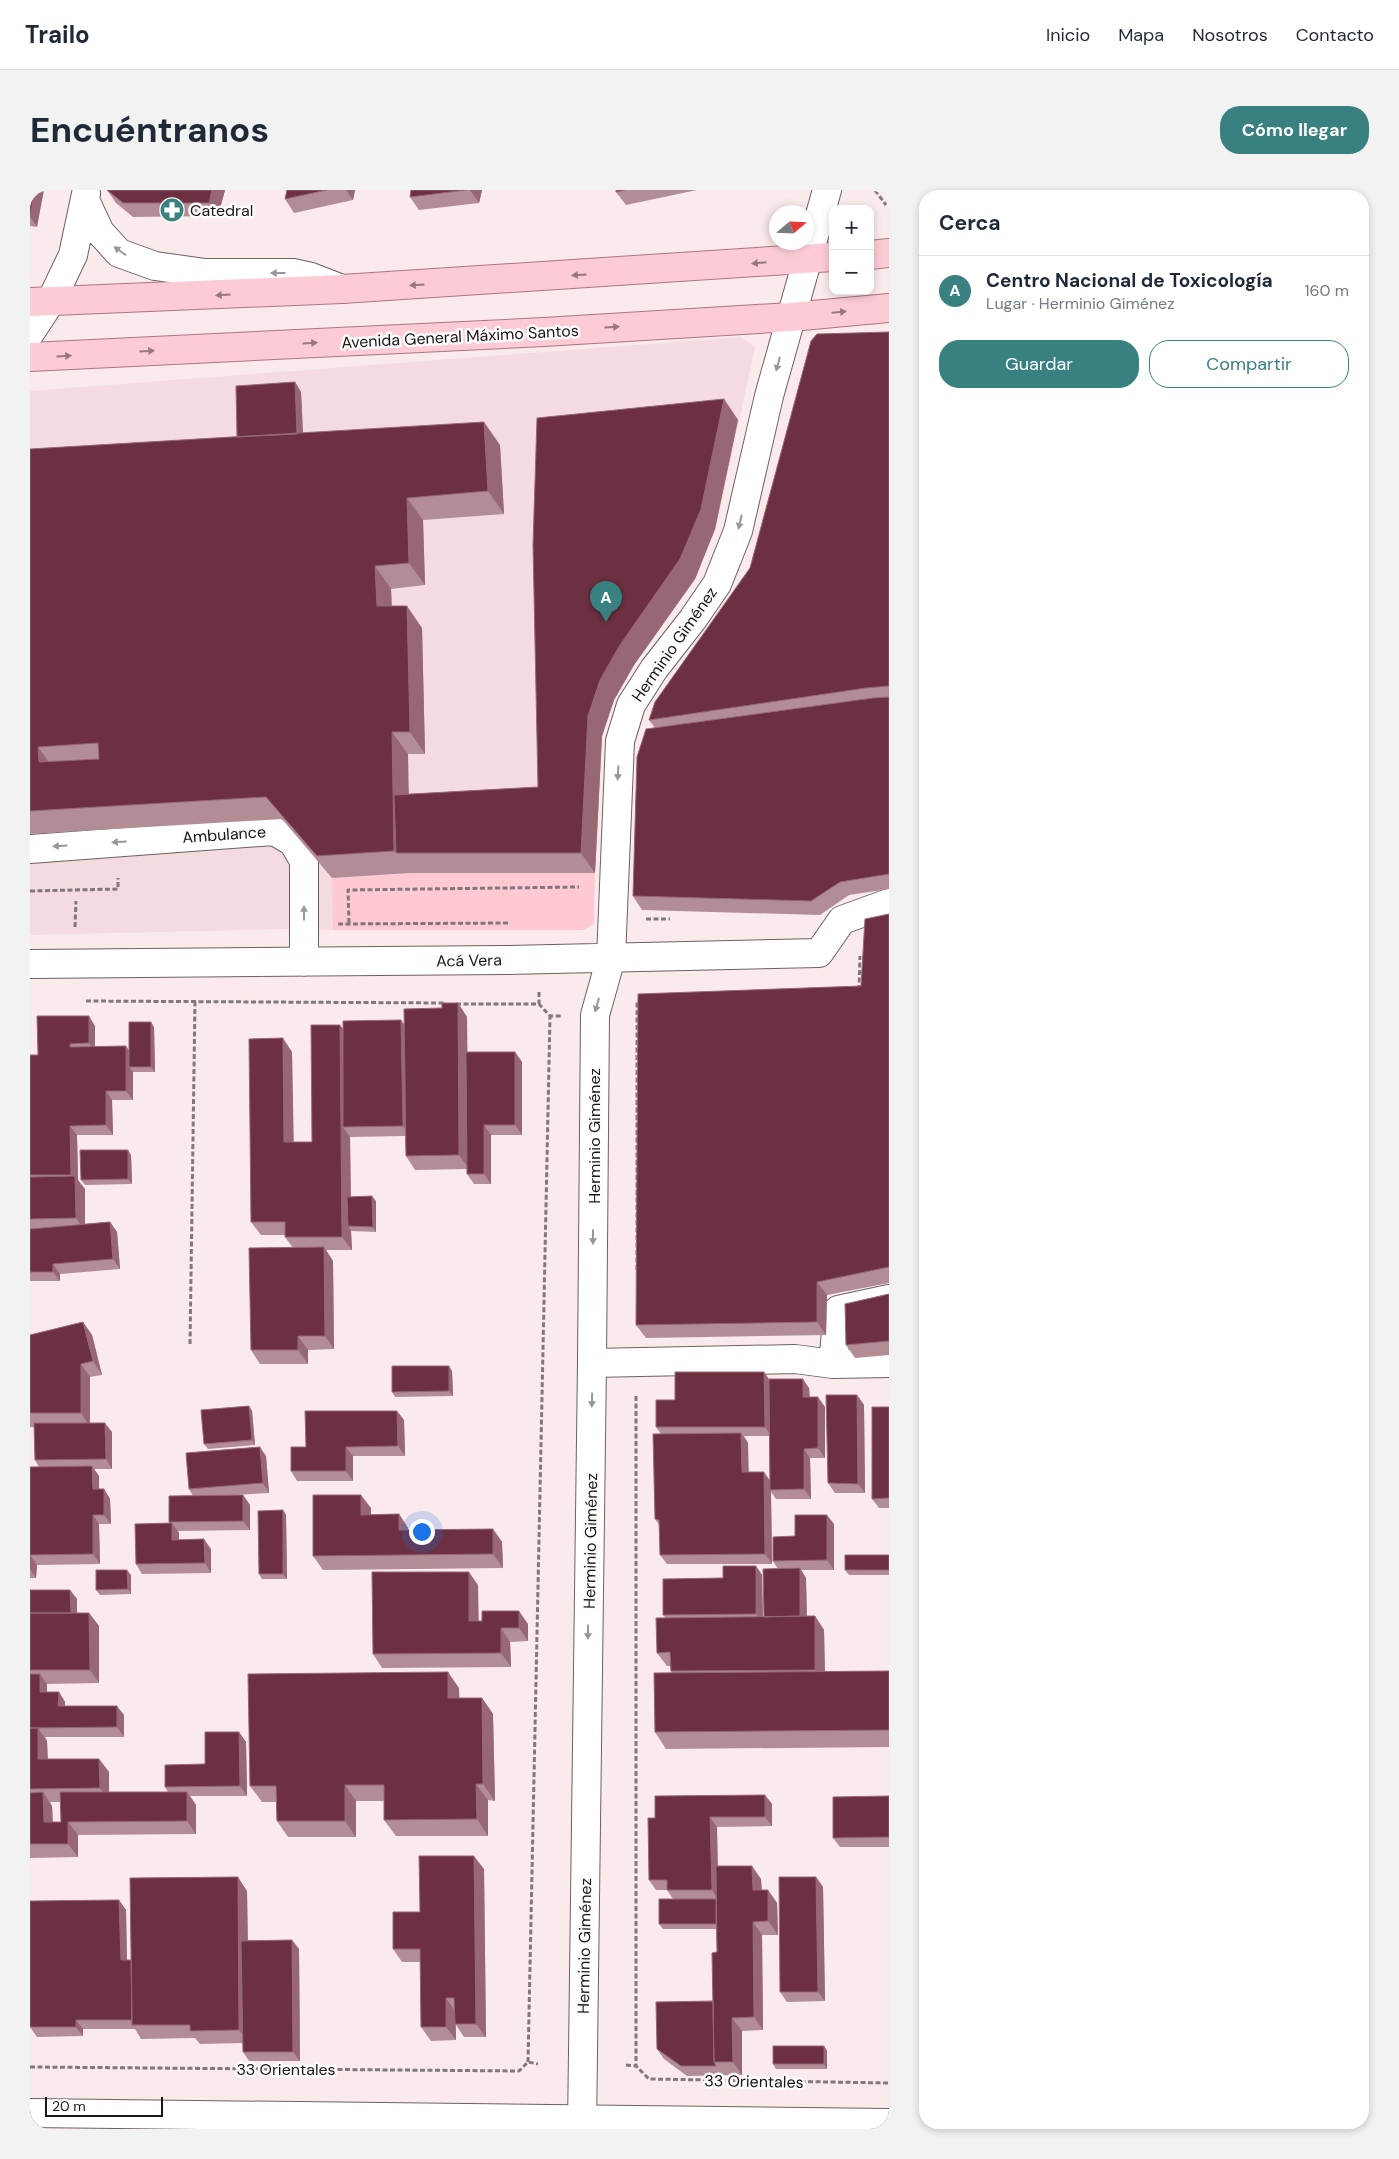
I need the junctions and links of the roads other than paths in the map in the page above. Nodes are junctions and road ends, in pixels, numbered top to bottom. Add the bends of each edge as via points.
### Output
1 (827, 190) edge
2 (86, 195) edge
3 (889, 253) edge
4 (874, 255) edge
5 (820, 258) edge
6 (342, 289) junction
7 (41, 301) edge
8 (889, 308) edge
9 (791, 317) junction
10 (30, 333) edge
11 (30, 357) edge
12 (30, 849) edge
13 (889, 903) edge
14 (611, 958) junction
15 (304, 962) junction
16 (30, 964) edge
17 (889, 1299) edge
18 (592, 1363) junction
19 (889, 1363) edge
20 (833, 1364) junction
21 (30, 2113) edge
22 (889, 2123) edge
23 (581, 2124) edge

1 - 5 street, Herminio Giménez
6 -> 2 street via 293,273 205,273 154,266 119,253 100,232
2 - 7 street via 73,255
3 - 4 main road
5 -> 6 main road
5 - 9 street, Herminio Giménez
6 -> 7 main road
7 - 10 street
9 -> 8 main road, Avenida General Máximo Santos
11 -> 9 main road, Avenida General Máximo Santos
9 -> 14 street, Herminio Giménez via 738,531 717,584 631,705 633,740
15 -> 12 street, Ambulance via 304,861 293,842 274,831
13 - 14 street, Acá Vera via 842,920 819,953
14 - 15 street, Acá Vera
14 -> 18 street, Herminio Giménez via 595,1015
15 - 16 street, Acá Vera
17 - 20 street via 838,1310
18 - 20 street via 796,1359
18 -> 23 street, Herminio Giménez
19 - 20 street
21 - 23 street
22 - 23 street

